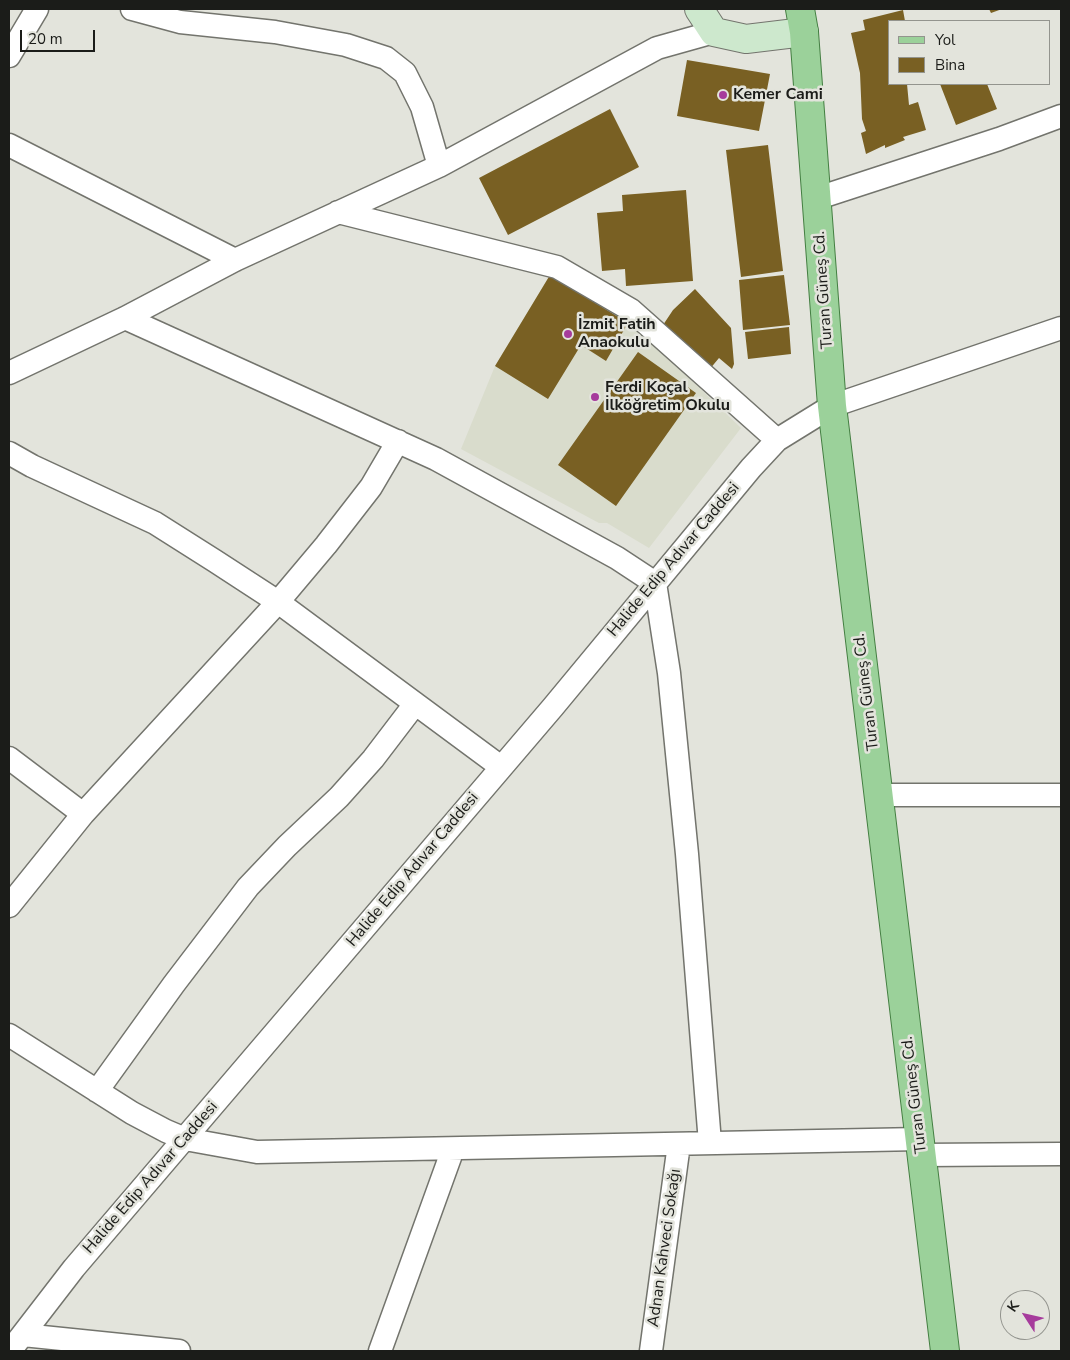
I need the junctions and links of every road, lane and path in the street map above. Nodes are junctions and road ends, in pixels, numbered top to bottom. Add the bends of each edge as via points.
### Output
1 (37, 9) edge
2 (132, 9) edge
3 (699, 9) edge
4 (802, 20) edge
5 (714, 32) junction
6 (9, 56) edge
7 (1061, 116) edge
8 (9, 145) edge
9 (438, 166) junction
10 (818, 198) junction
11 (338, 212) junction
12 (235, 260) junction
13 (125, 318) junction
14 (1061, 328) edge
15 (9, 373) edge
16 (832, 406) junction
17 (777, 440) junction
18 (398, 441) junction
19 (9, 453) edge
20 (655, 583) junction
21 (278, 602) junction
22 (415, 704) junction
23 (9, 758) edge
24 (501, 768) junction
25 (879, 795) junction
26 (1061, 796) edge
27 (82, 814) junction
28 (9, 906) edge
29 (9, 1035) edge
30 (97, 1091) junction
31 (185, 1139) junction
32 (710, 1143) junction
33 (679, 1144) junction
34 (921, 1147) junction
35 (453, 1149) junction
36 (1061, 1154) edge
37 (16, 1343) edge
38 (179, 1351) edge
39 (380, 1351) edge
40 (651, 1351) edge
41 (945, 1351) edge

1 - 6 street
2 - 9 street via 180,22 275,32 346,45 386,58 405,73 422,107
3 - 5 main road
4 - 5 main road via 746,39
4 - 10 main road, Turan Güneş Cd.
5 - 9 street via 657,48
7 - 10 street
8 - 12 street
9 - 11 street
10 - 16 main road, Turan Güneş Cd.
11 - 12 street
11 - 17 street via 557,267 631,310
12 - 13 street
13 - 15 street
13 - 18 street
14 - 16 street, Halide Edip Adıvar Caddesi
16 - 17 street, Halide Edip Adıvar Caddesi
16 - 25 main road, Turan Güneş Cd.
17 - 20 street, Halide Edip Adıvar Caddesi
18 - 20 street via 617,558
18 - 21 street via 371,487
19 - 21 street via 155,523
20 - 24 street, Halide Edip Adıvar Caddesi
20 - 32 street via 669,673 688,864
21 - 22 street
21 - 27 street
22 - 24 street
22 - 30 street via 339,797 248,888
23 - 27 street
24 - 31 street, Halide Edip Adıvar Caddesi
25 - 26 street
25 - 34 main road, Turan Güneş Cd.
27 - 28 street
29 - 30 street
30 - 31 street via 166,1132
31 - 35 street via 257,1152
31 - 37 street, Halide Edip Adıvar Caddesi via 74,1268
32 - 33 street
32 - 34 street
33 - 35 street
33 - 40 street, Adnan Kahveci Sokağı
34 - 36 street
34 - 41 main road, Turan Güneş Cd.
35 - 39 street
37 - 38 street

